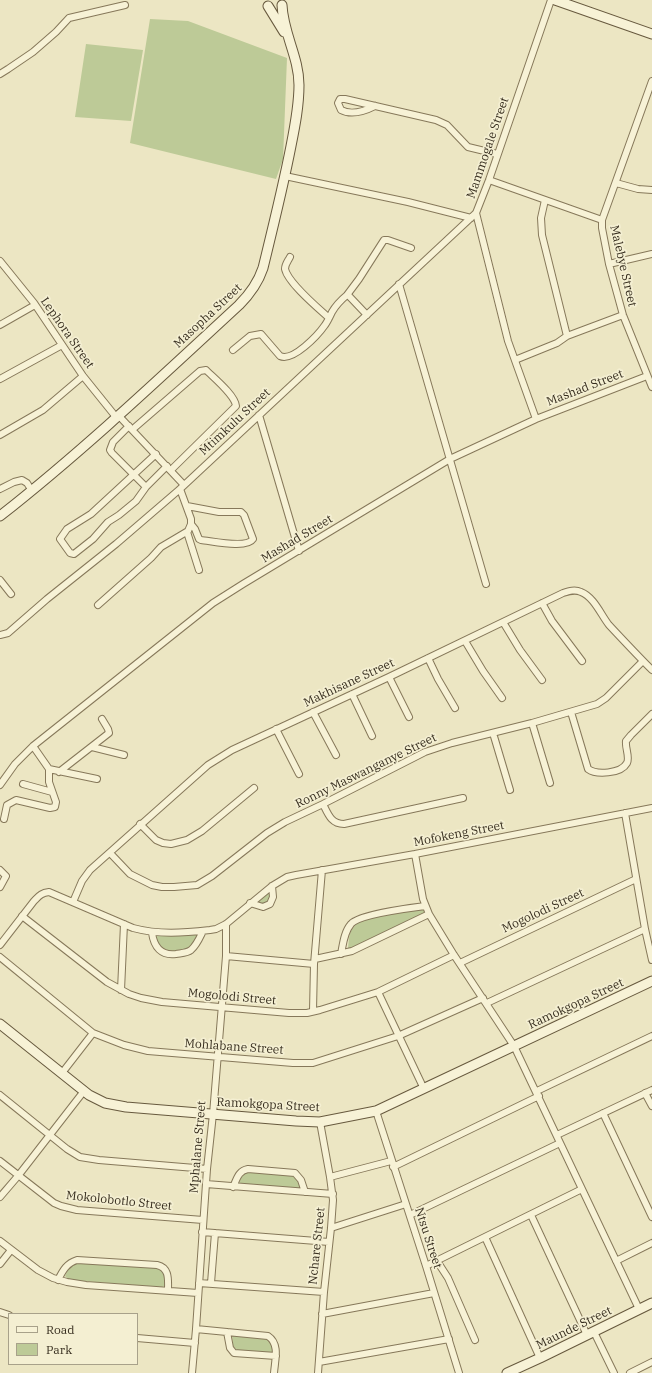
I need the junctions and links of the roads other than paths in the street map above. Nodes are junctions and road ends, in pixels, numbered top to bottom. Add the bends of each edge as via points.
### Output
1 (551, 0) edge
2 (555, 0) edge
3 (284, 2) edge
4 (267, 3) edge
5 (125, 5) dead end
6 (652, 34) edge
7 (288, 36) junction
8 (0, 74) edge
9 (652, 81) edge
10 (645, 100) junction
11 (652, 103) edge
12 (375, 106) junction
13 (497, 154) junction
14 (285, 176) junction
15 (489, 180) junction
16 (616, 183) junction
17 (652, 190) edge
18 (546, 200) junction
19 (474, 216) junction
20 (602, 220) junction
21 (411, 248) dead end
22 (652, 254) edge
23 (290, 257) dead end
24 (609, 264) junction
25 (1, 265) edge
26 (400, 284) junction
27 (346, 294) junction
28 (35, 306) junction
29 (366, 315) junction
30 (623, 315) junction
31 (329, 318) junction
32 (0, 325) edge
33 (567, 336) junction
34 (62, 345) junction
35 (233, 350) dead end
36 (514, 360) junction
37 (83, 376) junction
38 (647, 376) junction
39 (0, 379) edge
40 (652, 387) edge
41 (259, 415) junction
42 (117, 416) junction
43 (536, 419) junction
44 (131, 427) junction
45 (0, 435) edge
46 (156, 454) junction
47 (450, 460) junction
48 (169, 468) junction
49 (133, 474) junction
50 (146, 487) junction
51 (182, 487) junction
52 (0, 489) edge
53 (32, 491) junction
54 (187, 506) junction
55 (0, 516) edge
56 (192, 524) junction
57 (187, 532) junction
58 (299, 551) junction
59 (199, 570) dead end
60 (0, 580) edge
61 (486, 584) dead end
62 (10, 594) dead end
63 (542, 603) junction
64 (98, 605) dead end
65 (503, 622) junction
66 (0, 635) edge
67 (465, 641) junction
68 (428, 658) junction
69 (582, 661) dead end
70 (644, 661) junction
71 (652, 670) edge
72 (389, 677) junction
73 (542, 680) dead end
74 (352, 694) junction
75 (502, 698) dead end
76 (455, 708) dead end
77 (313, 712) junction
78 (571, 712) junction
79 (652, 714) edge
80 (409, 716) dead end
81 (102, 719) dead end
82 (532, 723) junction
83 (276, 729) junction
84 (493, 733) junction
85 (372, 736) dead end
86 (33, 746) junction
87 (92, 746) junction
88 (124, 754) dead end
89 (336, 755) dead end
90 (49, 769) junction
91 (59, 772) junction
92 (300, 774) dead end
93 (98, 779) dead end
94 (550, 783) dead end
95 (24, 784) dead end
96 (0, 785) edge
97 (254, 788) dead end
98 (510, 790) dead end
99 (52, 792) junction
100 (463, 798) dead end
101 (323, 804) junction
102 (652, 808) edge
103 (625, 813) junction
104 (4, 818) dead end
105 (140, 824) junction
106 (110, 852) junction
107 (415, 854) junction
108 (0, 870) edge
109 (322, 870) junction
110 (636, 879) junction
111 (272, 886) junction
112 (0, 887) edge
113 (73, 902) junction
114 (250, 904) junction
115 (425, 906) junction
116 (429, 914) junction
117 (22, 916) junction
118 (124, 924) junction
119 (226, 924) junction
120 (645, 929) junction
121 (203, 931) junction
122 (152, 933) junction
123 (0, 945) edge
124 (342, 954) junction
125 (454, 955) junction
126 (226, 956) junction
127 (0, 958) edge
128 (652, 960) edge
129 (314, 961) junction
130 (460, 962) junction
131 (652, 981) edge
132 (121, 990) junction
133 (378, 992) junction
134 (485, 1001) junction
135 (222, 1007) junction
136 (313, 1011) junction
137 (0, 1024) edge
138 (93, 1033) junction
139 (398, 1036) junction
140 (652, 1036) edge
141 (514, 1046) junction
142 (218, 1057) junction
143 (62, 1073) junction
144 (424, 1088) junction
145 (652, 1090) edge
146 (84, 1091) junction
147 (645, 1093) junction
148 (538, 1094) junction
149 (0, 1095) edge
150 (652, 1106) edge
151 (376, 1111) junction
152 (603, 1113) junction
153 (213, 1114) junction
154 (320, 1122) junction
155 (51, 1135) junction
156 (557, 1135) junction
157 (560, 1143) junction
158 (0, 1161) edge
159 (392, 1164) junction
160 (207, 1169) junction
161 (18, 1176) junction
162 (330, 1177) junction
163 (206, 1184) junction
164 (233, 1187) junction
165 (582, 1189) junction
166 (304, 1192) junction
167 (333, 1194) junction
168 (0, 1197) edge
169 (406, 1204) junction
170 (410, 1215) junction
171 (531, 1215) junction
172 (652, 1218) edge
173 (203, 1220) junction
174 (331, 1228) junction
175 (202, 1232) junction
176 (215, 1233) junction
177 (485, 1237) junction
178 (0, 1241) edge
179 (329, 1242) junction
180 (652, 1243) edge
181 (11, 1250) junction
182 (437, 1260) junction
183 (616, 1261) junction
184 (0, 1264) edge
185 (426, 1266) junction
186 (58, 1280) junction
187 (199, 1282) junction
188 (211, 1283) junction
189 (168, 1290) junction
190 (324, 1292) junction
191 (198, 1293) junction
192 (434, 1293) junction
193 (652, 1303) edge
194 (639, 1309) junction
195 (322, 1314) junction
196 (196, 1329) junction
197 (227, 1332) junction
198 (590, 1333) junction
199 (138, 1338) edge
200 (449, 1339) junction
201 (476, 1340) dead end
202 (195, 1343) junction
203 (276, 1356) junction
204 (540, 1358) junction
205 (319, 1362) junction
206 (652, 1362) edge
207 (192, 1373) edge
208 (274, 1373) edge
209 (318, 1373) edge
210 (459, 1373) edge
211 (507, 1373) edge
212 (614, 1373) edge
213 (630, 1373) edge

1 - 13 street, Mammogale Street
2 - 6 street
3 - 4 street via 277,8
3 - 7 street, Masopha Street
4 - 7 street, Masopha Street
5 - 8 street via 69,18 33,52
7 - 14 street, Masopha Street via 297,64 300,85 296,122
9 - 10 street, Malebye Street
10 - 11 street
10 - 16 street, Malebye Street
12 - 12 street via 348,113 341,110 338,103 342,99
12 - 13 street via 440,121 468,147
13 - 15 street, Mammogale Street
14 - 19 street
14 - 42 street, Masopha Street via 261,275 252,291
15 - 18 street
15 - 19 street, Mammogale Street
16 - 17 street
16 - 20 street, Malebye Street
18 - 20 street
18 - 33 street via 541,218 542,235
19 - 26 street, Mtimkulu Street
19 - 36 street, Mammogale Street
20 - 24 street, Malebye Street
21 - 27 street via 384,240
22 - 24 street
23 - 31 street via 285,268 294,284
24 - 30 street, Malebye Street
25 - 28 street, Lephora Street
26 - 29 street, Mtimkulu Street
26 - 47 street
27 - 29 street via 353,298
27 - 31 street
28 - 32 street
28 - 34 street, Lephora Street
29 - 41 street, Mtimkulu Street
30 - 33 street
30 - 38 street, Malebye Street
31 - 35 street via 316,335 291,356 280,356 261,334 250,336
33 - 36 street via 557,343
34 - 37 street, Lephora Street
34 - 39 street
36 - 43 street, Mammogale Street
37 - 42 street, Lephora Street
37 - 45 street via 43,410
38 - 40 street, Malebye Street
38 - 43 street, Mashad Street
41 - 51 street, Mtimkulu Street
41 - 58 street
42 - 44 street, Lephora Street
42 - 53 street, Masopha Street
43 - 47 street, Mashad Street
44 - 46 street, Lephora Street
44 - 48 street via 200,371 206,370 223,387 235,400 236,406
44 - 49 street via 113,442 110,450
46 - 48 street, Lephora Street
46 - 49 street
47 - 58 street, Mashad Street
47 - 61 street
48 - 50 street
48 - 51 street, Lephora Street
49 - 50 street
49 - 50 street via 91,514 65,531 60,539 70,553 74,554 93,539 108,522 129,508
51 - 54 street
51 - 66 street, Mtimkulu Street via 8,633
52 - 53 street via 22,480
53 - 55 street, Masopha Street
54 - 56 street
54 - 56 street via 219,512 241,512 253,539 248,543 238,544 201,540
56 - 57 street
57 - 59 street
57 - 64 street via 161,547
58 - 86 street, Mashad Street via 213,603
60 - 62 street
63 - 65 street, Makhisane Street
63 - 69 street
63 - 70 street, Makhisane Street via 568,591 583,592
65 - 67 street, Makhisane Street
65 - 73 street
67 - 68 street, Makhisane Street
67 - 75 street
68 - 72 street, Makhisane Street
68 - 76 street
70 - 71 street, Makhisane Street
70 - 78 street, Ronny Maswanganye Street via 602,702
72 - 74 street, Makhisane Street
72 - 80 street
74 - 77 street, Makhisane Street
74 - 85 street
77 - 83 street, Makhisane Street
77 - 89 street
78 - 79 street via 588,769 600,773 618,770 627,763 626,741
78 - 82 street, Ronny Maswanganye Street
81 - 87 street via 109,732
82 - 84 street, Ronny Maswanganye Street
82 - 94 street
83 - 92 street
83 - 105 street, Makhisane Street via 212,762
84 - 98 street
84 - 101 street, Ronny Maswanganye Street via 434,748
86 - 90 street
86 - 96 street, Mashad Street
87 - 88 street
87 - 91 street
90 - 91 street
90 - 99 street
91 - 93 street
95 - 99 street
97 - 105 street via 187,840 163,843 156,840
99 - 104 street via 56,802 54,808 16,800 7,805
100 - 101 street via 344,824 332,821
101 - 106 street, Ronny Maswanganye Street via 276,827 197,885 152,885 130,874
102 - 103 street, Mofokeng Street
103 - 107 street, Mofokeng Street
103 - 110 street
105 - 106 street, Makhisane Street
106 - 113 street, Makhisane Street via 86,875
107 - 109 street, Mofokeng Street
107 - 115 street
108 - 112 street via 6,876
109 - 111 street, Mofokeng Street via 287,877
109 - 129 street
110 - 120 street
110 - 130 street, Mogolodi Street
111 - 114 street, Mofokeng Street
111 - 114 street via 273,897 270,904 263,907
113 - 117 street, Mofokeng Street via 49,892 40,894
113 - 118 street, Mofokeng Street
114 - 119 street, Mofokeng Street
115 - 116 street
115 - 124 street via 357,919 347,929
116 - 124 street
116 - 125 street
117 - 123 street
117 - 132 street, Mogolodi Street
118 - 122 street, Mofokeng Street
118 - 132 street
119 - 121 street, Mofokeng Street
119 - 126 street, Mphalane Street
120 - 128 street
120 - 134 street, Mohlabane Street
121 - 122 street, Mofokeng Street
121 - 122 street via 190,951 173,954 160,951 154,944
124 - 129 street
125 - 130 street
125 - 133 street, Mogolodi Street
126 - 129 street
126 - 135 street, Mphalane Street
127 - 138 street, Mohlabane Street
129 - 136 street
130 - 134 street
131 - 141 street, Ramokgopa Street
132 - 135 street, Mogolodi Street via 152,1000
133 - 136 street, Mogolodi Street
133 - 139 street
134 - 139 street, Mohlabane Street
134 - 141 street
135 - 136 street, Mogolodi Street via 299,1014
135 - 142 street, Mphalane Street
137 - 143 street, Ramokgopa Street
138 - 142 street, Mohlabane Street via 137,1050
138 - 143 street
139 - 142 street, Mohlabane Street via 313,1063
139 - 144 street
140 - 148 street
141 - 144 street, Ramokgopa Street
141 - 148 street
142 - 153 street, Mphalane Street
143 - 146 street, Ramokgopa Street
144 - 151 street, Ramokgopa Street
145 - 147 street
146 - 153 street, Ramokgopa Street via 97,1100 114,1106
146 - 155 street
147 - 150 street
147 - 152 street
148 - 156 street
148 - 159 street
149 - 155 street
151 - 154 street, Ramokgopa Street
151 - 159 street, Ntsu Street
152 - 156 street
152 - 172 street
153 - 154 street, Ramokgopa Street
153 - 160 street, Mphalane Street
154 - 162 street, Nchare Street
155 - 160 street via 74,1154 88,1159
155 - 161 street
156 - 157 street
157 - 165 street
157 - 170 street
158 - 161 street, Mokolobotlo Street
159 - 162 street
159 - 169 street, Ntsu Street
160 - 163 street, Mphalane Street
161 - 168 street
161 - 173 street, Mokolobotlo Street via 54,1203 69,1209
162 - 167 street, Nchare Street
163 - 164 street
163 - 173 street, Mphalane Street
164 - 166 street
164 - 166 street via 239,1174 248,1169 295,1173 301,1180
165 - 171 street
165 - 183 street
166 - 167 street
167 - 174 street, Nchare Street
169 - 170 street, Ntsu Street
169 - 174 street
170 - 185 street, Ntsu Street
171 - 177 street
171 - 198 street
173 - 175 street, Mphalane Street
174 - 179 street, Nchare Street
175 - 176 street
175 - 187 street, Mphalane Street
176 - 179 street
176 - 188 street
177 - 182 street
177 - 204 street
178 - 181 street
179 - 190 street, Nchare Street
180 - 183 street
181 - 184 street
181 - 186 street via 38,1270
182 - 185 street
182 - 201 street, Ntsu Street
183 - 194 street
185 - 192 street, Ntsu Street
186 - 189 street via 86,1285
186 - 189 street via 66,1266 77,1260 157,1265 167,1271
187 - 188 street
187 - 191 street, Mphalane Street
188 - 190 street
189 - 191 street
190 - 195 street, Nchare Street
191 - 196 street, Mphalane Street
192 - 195 street
192 - 200 street, Ntsu Street
193 - 194 street, Maunde Street
194 - 198 street, Maunde Street
195 - 205 street, Nchare Street
196 - 197 street
196 - 202 street, Mphalane Street
197 - 203 street via 268,1336 275,1344
197 - 203 street via 230,1348 234,1352
198 - 204 street, Maunde Street
198 - 212 street
199 - 202 street
200 - 205 street
200 - 210 street, Ntsu Street
202 - 207 street, Mphalane Street
203 - 208 street
204 - 211 street, Maunde Street
205 - 209 street, Nchare Street
206 - 213 street

